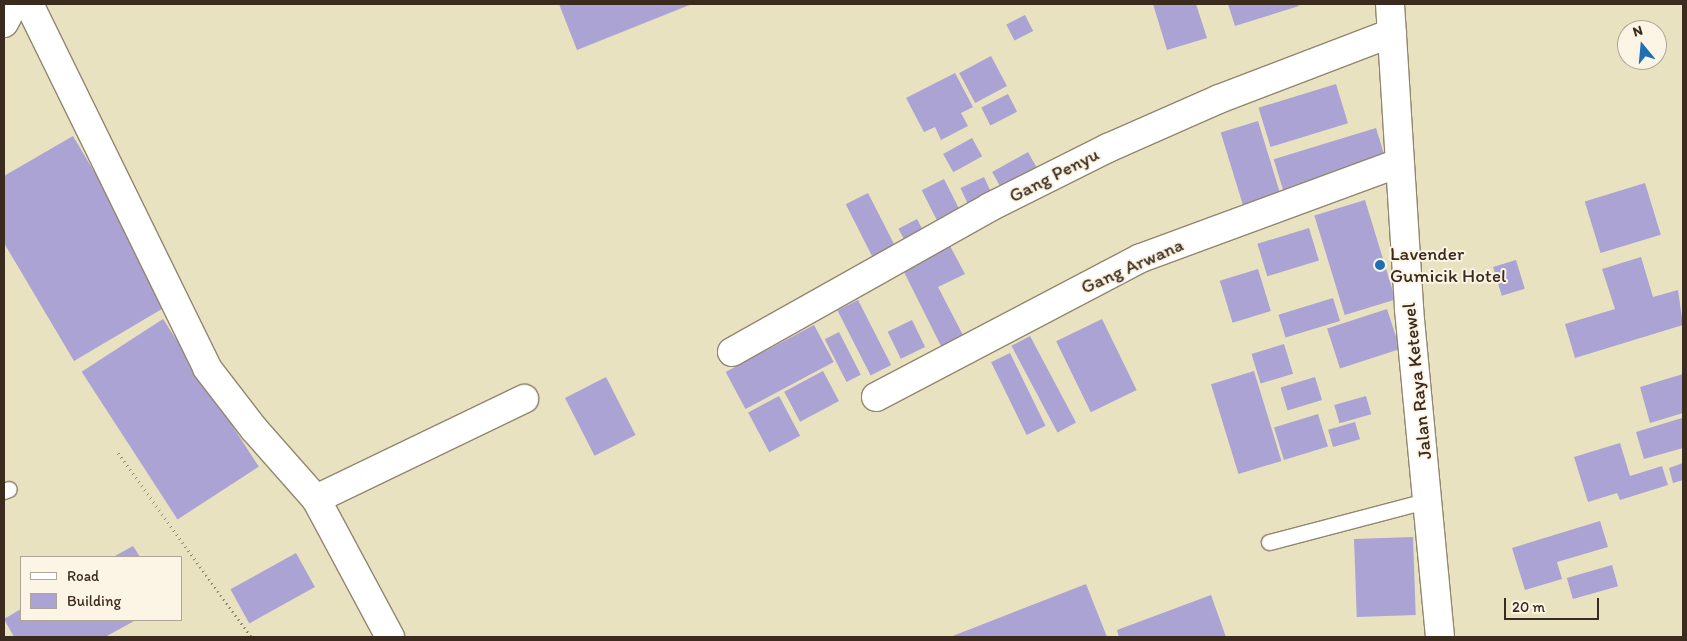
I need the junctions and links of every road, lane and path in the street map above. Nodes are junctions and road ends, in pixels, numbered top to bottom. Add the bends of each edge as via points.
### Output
1 (14, 4) edge
2 (29, 4) edge
3 (1390, 4) edge
4 (4, 23) edge
5 (1392, 33) junction
6 (1400, 163) junction
7 (732, 352) dead end
8 (876, 397) dead end
9 (524, 399) dead end
10 (118, 453) dead end
11 (316, 499) junction
12 (1429, 500) junction
13 (1269, 542) dead end
14 (1434, 636) edge
15 (251, 637) edge
16 (390, 637) edge

1 - 4 street
2 - 11 street via 207,368 254,429
3 - 5 street, Jalan Raya Ketewel
5 - 6 street, Jalan Raya Ketewel
5 - 7 street, Gang Penyu via 1219,98 1108,148 990,207
6 - 8 street, Gang Arwana via 1141,258
6 - 12 street, Jalan Raya Ketewel
9 - 11 street
10 - 15 path
11 - 16 street
12 - 13 lane
12 - 14 street, Jalan Raya Ketewel

